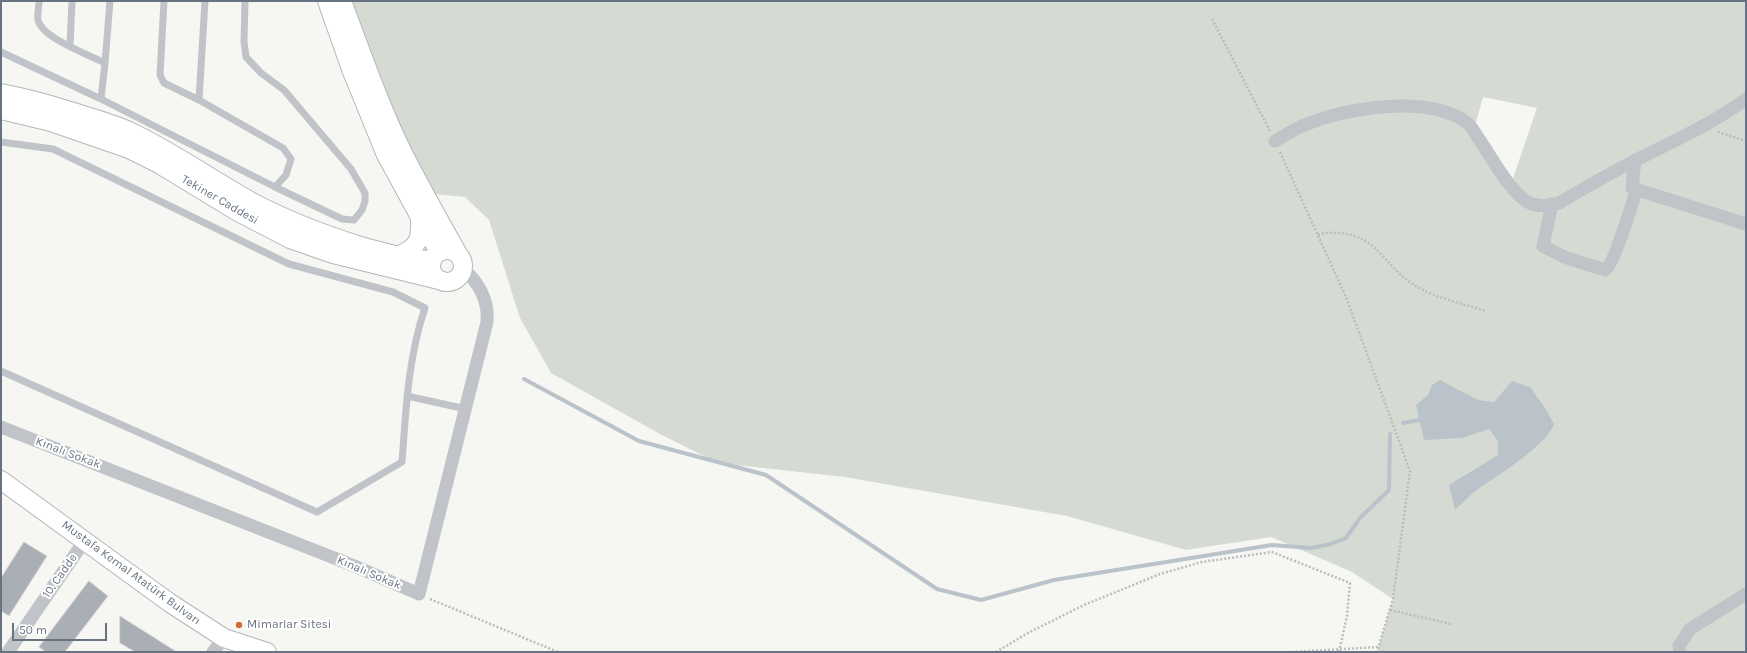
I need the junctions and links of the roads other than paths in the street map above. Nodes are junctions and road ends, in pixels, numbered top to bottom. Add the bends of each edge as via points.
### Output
1 (39, 1) edge
2 (72, 1) edge
3 (110, 1) edge
4 (164, 1) edge
5 (205, 1) edge
6 (245, 1) edge
7 (327, 1) edge
8 (342, 1) edge
9 (70, 46) junction
10 (1, 52) edge
11 (106, 63) junction
12 (1, 93) edge
13 (101, 99) junction
14 (1746, 99) edge
15 (199, 100) junction
16 (1, 110) edge
17 (1275, 141) road end
18 (1, 142) edge
19 (1635, 160) junction
20 (275, 187) junction
21 (1638, 189) junction
22 (1552, 204) junction
23 (420, 219) junction
24 (1746, 224) edge
25 (398, 256) junction
26 (436, 256) junction
27 (461, 261) junction
28 (443, 281) junction
29 (1, 371) edge
30 (407, 396) junction
31 (466, 409) junction
32 (1, 427) edge
33 (1, 480) edge
34 (85, 540) junction
35 (1746, 594) edge
36 (218, 645) edge
37 (8, 652) edge
38 (267, 652) edge
39 (1680, 652) edge

1 - 9 lane via 38,20 43,30
2 - 9 lane
3 - 11 lane
4 - 15 lane via 160,75 164,83
5 - 15 lane
6 - 20 lane via 246,57 261,73 284,90 351,169 365,193 365,201 354,220 342,219
7 - 23 street via 374,130
8 - 27 street via 405,157
9 - 11 lane
10 - 13 lane
11 - 13 lane
12 - 25 street, Tekiner Caddesi via 37,101 130,132 284,218 333,238
13 - 20 lane
14 - 19 street via 1727,113
15 - 20 lane via 283,148 291,159 286,175
16 - 28 street, Tekiner Caddesi via 51,122 129,149 290,239 333,254
17 - 22 street via 1302,126 1329,117 1390,106 1429,107 1450,112 1468,123 1518,195 1532,204
18 - 30 lane via 53,149 289,264 393,292 425,308 416,334
19 - 21 street via 1632,188
19 - 22 street
21 - 22 street via 1614,256 1609,268 1605,270 1564,257 1543,246
21 - 24 street
23 - 25 street via 421,234 418,242
23 - 26 street
25 - 26 street, Tekiner Caddesi via 417,260
26 - 27 street, Tekiner Caddesi via 449,250
26 - 28 street via 432,270 438,279
27 - 28 street via 461,273 454,280
27 - 31 street via 484,295 488,312
29 - 30 lane via 317,512 402,462
30 - 31 lane
31 - 32 street, Kınalı Sokak via 419,594 352,565
33 - 34 street, Mustafa Kemal Atatürk Bulvarı
34 - 36 street, Mustafa Kemal Atatürk Bulvarı via 170,603
34 - 37 street, 10. Cadde
35 - 39 street via 1690,629 1679,646
36 - 38 street, Mustafa Kemal Atatürk Bulvarı

